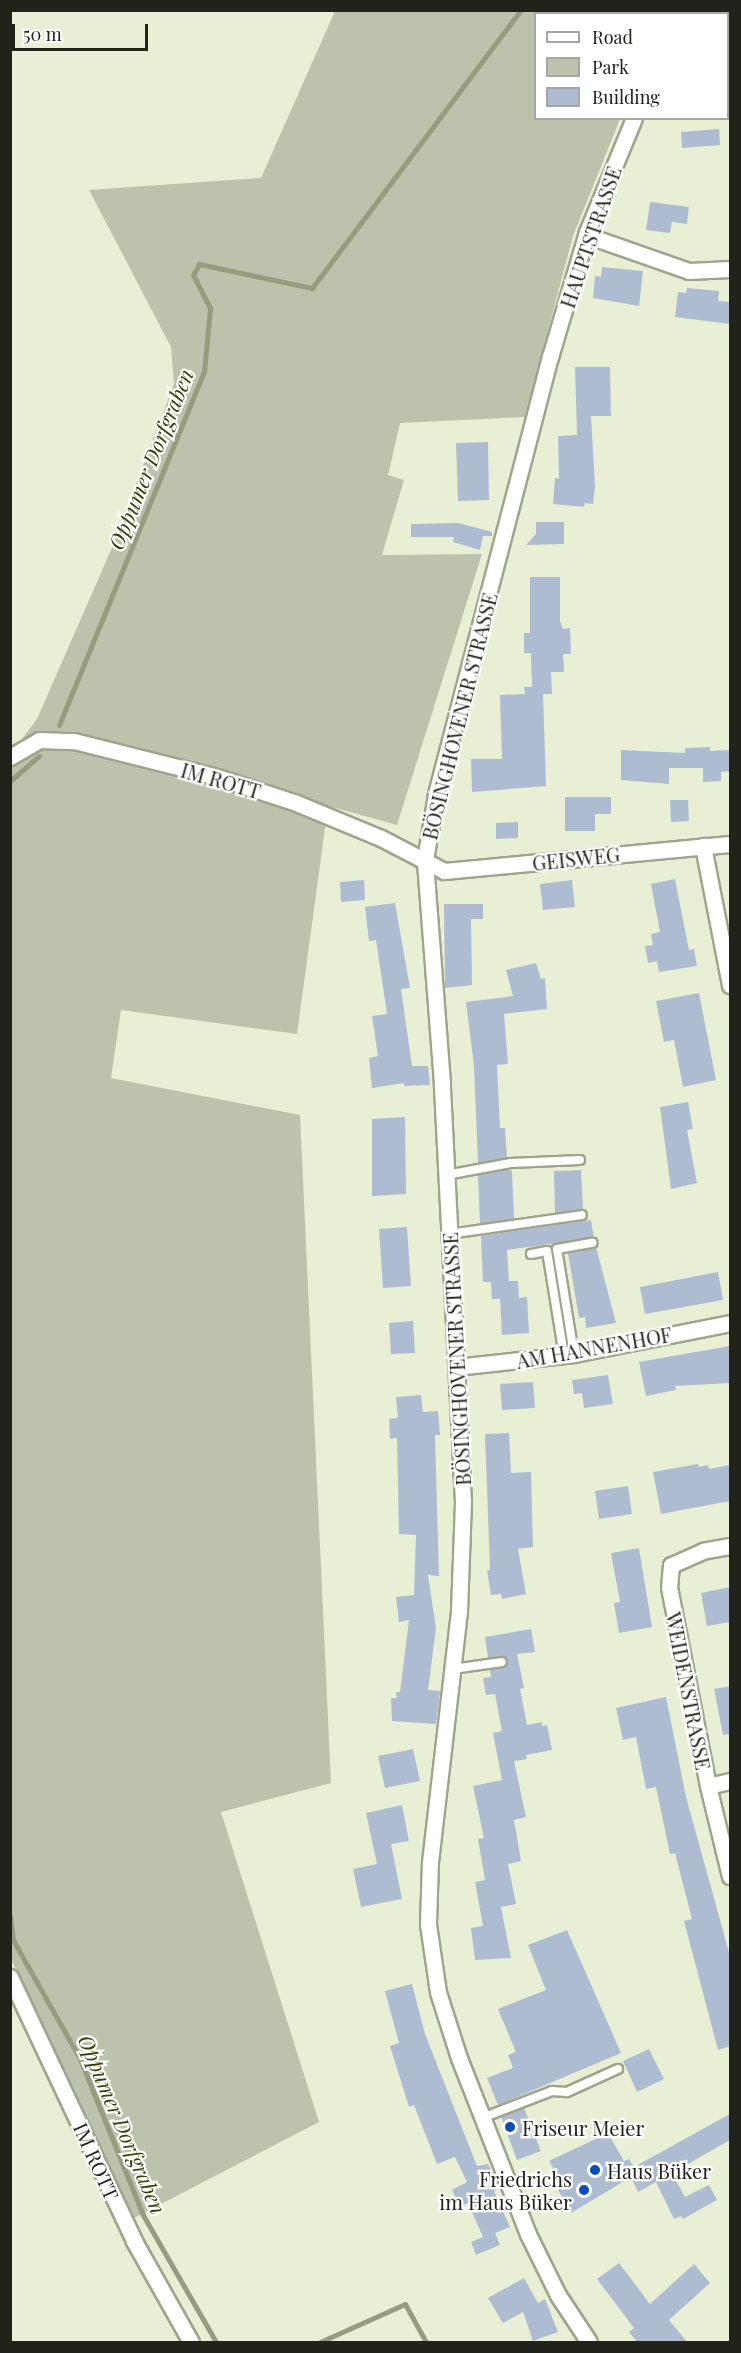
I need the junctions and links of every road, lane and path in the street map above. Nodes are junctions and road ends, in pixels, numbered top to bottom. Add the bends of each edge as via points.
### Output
1 (633, 120) edge
2 (586, 235) junction
3 (730, 269) edge
4 (550, 357) joint
5 (10, 757) edge
6 (730, 844) edge
7 (703, 846) junction
8 (425, 860) junction
9 (730, 985) edge
10 (580, 1160) dead end
11 (446, 1175) junction
12 (582, 1215) dead end
13 (449, 1234) junction
14 (592, 1243) dead end
15 (531, 1254) dead end
16 (730, 1323) edge
17 (569, 1355) junction
18 (456, 1367) junction
19 (730, 1546) edge
20 (502, 1662) dead end
21 (453, 1669) junction
22 (730, 1781) edge
23 (708, 1786) junction
24 (730, 1876) edge
25 (10, 1977) edge
26 (618, 2069) dead end
27 (482, 2118) junction
28 (191, 2343) edge
29 (590, 2343) edge

1 - 2 street, HAUPTSTRASSE
2 - 3 street via 689,271
2 - 4 street, HAUPTSTRASSE
4 - 8 street, BÖSINGHOVENER STRASSE via 436,794
5 - 8 street, IM ROTT via 39,740 74,741 206,774 294,802
6 - 7 street, GEISWEG
7 - 8 street, GEISWEG via 444,871
7 - 9 street
8 - 11 street, BÖSINGHOVENER STRASSE
10 - 11 lane via 511,1163
11 - 13 street, BÖSINGHOVENER STRASSE
12 - 13 lane
13 - 18 street, BÖSINGHOVENER STRASSE
14 - 17 lane via 557,1249
15 - 17 lane via 547,1251
16 - 17 street, AM HANNENHOF
17 - 18 street, AM HANNENHOF
18 - 21 street, BÖSINGHOVENER STRASSE via 463,1502
19 - 23 street, WEIDENSTRASSE via 703,1551 671,1566 669,1587
20 - 21 lane
21 - 27 street, BÖSINGHOVENER STRASSE via 430,1862 429,1924 438,1992
22 - 23 street
23 - 24 street, WEIDENSTRASSE
25 - 28 street, IM ROTT via 134,2241
26 - 27 lane via 567,2092 552,2091
27 - 29 street, BÖSINGHOVENER STRASSE via 528,2234 558,2295

